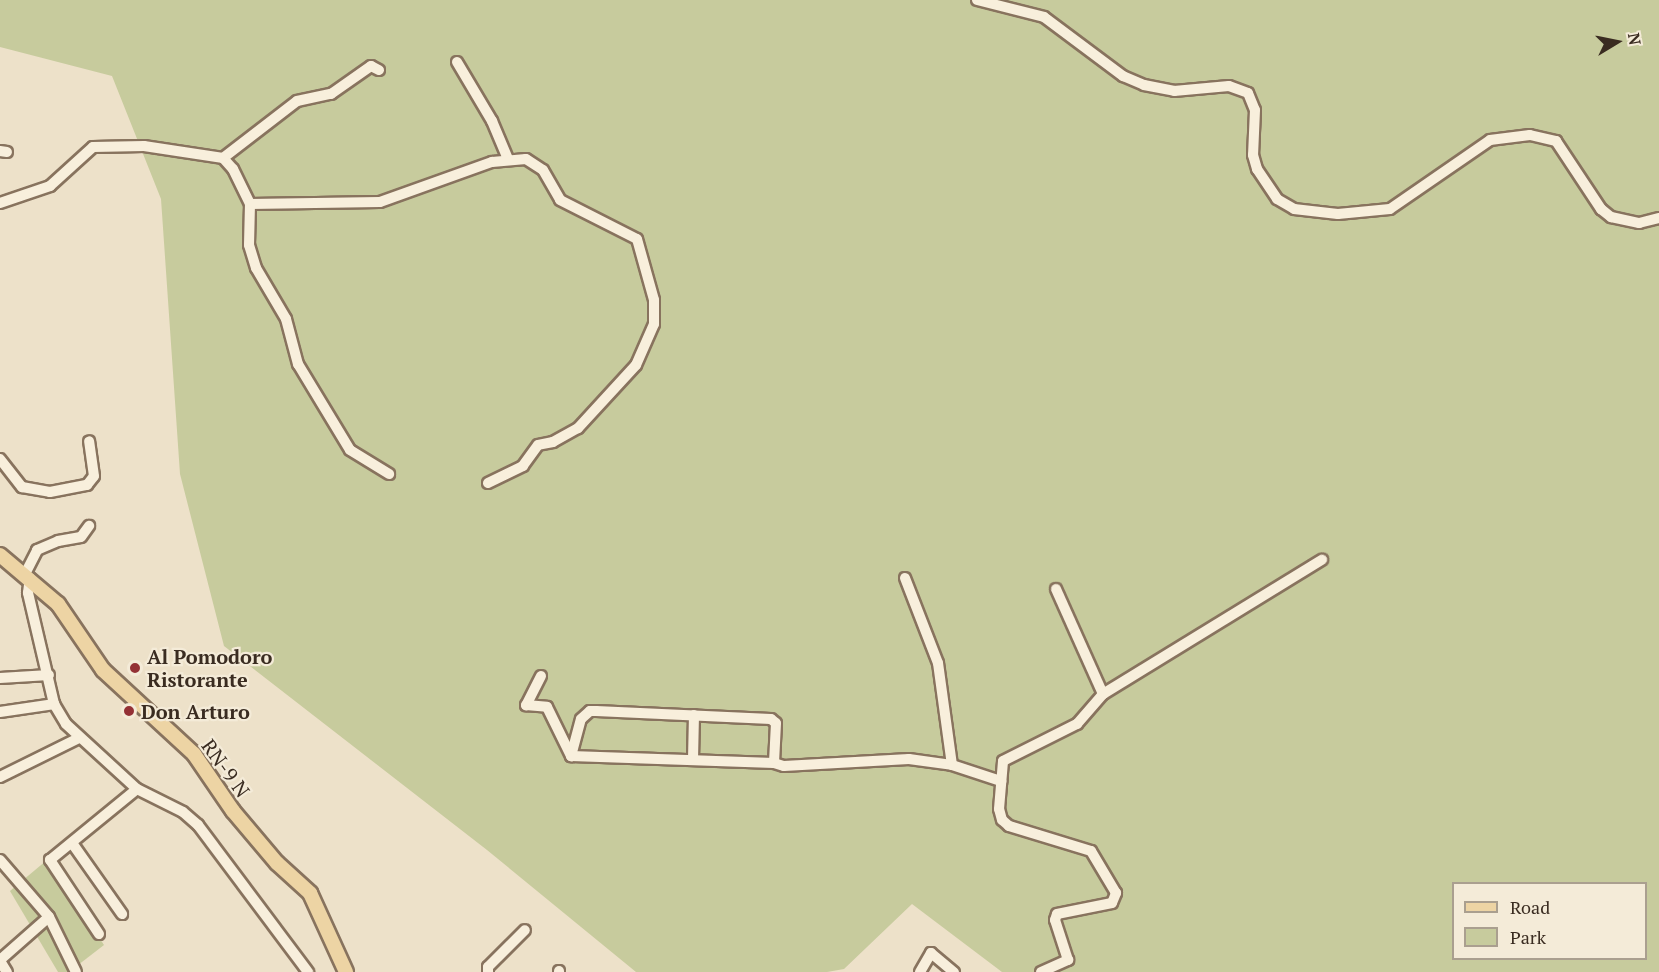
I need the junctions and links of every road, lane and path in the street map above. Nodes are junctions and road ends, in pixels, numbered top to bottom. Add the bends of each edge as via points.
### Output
1 (977, 0) edge
2 (457, 62) dead end
3 (379, 70) dead end
4 (223, 158) junction
5 (508, 159) junction
6 (0, 203) edge
7 (250, 204) junction
8 (1659, 218) edge
9 (89, 441) dead end
10 (0, 459) edge
11 (389, 474) dead end
12 (488, 483) dead end
13 (89, 526) dead end
14 (0, 555) edge
15 (1322, 560) dead end
16 (28, 576) junction
17 (905, 578) dead end
18 (1056, 589) dead end
19 (49, 675) junction
20 (541, 676) dead end
21 (0, 678) edge
22 (1103, 694) junction
23 (54, 704) junction
24 (0, 712) edge
25 (694, 715) junction
26 (79, 738) junction
27 (571, 756) junction
28 (693, 759) junction
29 (774, 763) junction
30 (952, 765) junction
31 (0, 777) edge
32 (1001, 780) junction
33 (137, 789) junction
34 (72, 843) junction
35 (0, 860) edge
36 (122, 914) dead end
37 (49, 917) junction
38 (525, 930) dead end
39 (99, 934) dead end
40 (0, 961) edge
41 (8, 972) edge
42 (76, 972) edge
43 (308, 972) edge
44 (346, 972) edge
45 (488, 972) edge
46 (920, 972) edge
47 (954, 972) edge
48 (1041, 972) edge

1 - 8 street via 1044,17 1123,76 1144,85 1174,91 1229,86 1248,93 1255,110 1253,156 1257,169 1277,199 1294,209 1338,214 1390,208 1490,140 1530,135 1556,141 1601,209 1611,217 1639,223
2 - 5 street via 492,121
3 - 4 street via 370,66 331,94 297,101
4 - 6 street via 144,146 93,147 50,186
4 - 7 street via 233,169
5 - 7 street via 380,202
5 - 12 street via 534,162 560,200 637,239 654,300 654,324 636,365 578,428 553,442 538,445 523,466
7 - 11 street via 249,245 256,268 286,319 298,364 350,450
9 - 10 street via 94,476 87,485 50,492 22,487
13 - 16 street via 80,538 58,541 37,550
14 - 16 main road, RN-9 N
15 - 22 street
16 - 19 street via 28,593
16 - 44 main road, RN-9 N via 58,603 103,670 194,754 233,811 277,863 310,893
17 - 30 street via 938,663
18 - 22 street
19 - 21 street
19 - 23 street
20 - 27 street via 526,705 547,707
22 - 32 street via 1077,724 1003,761
23 - 24 street
23 - 26 street
25 - 27 street via 590,711 581,719
25 - 28 street
25 - 29 street via 774,720
26 - 31 street
26 - 33 street
27 - 28 street
28 - 29 street
29 - 30 street via 784,766 909,759
30 - 32 street
32 - 48 street via 1002,820 1009,826 1091,851 1116,893 1112,903 1057,914 1055,920 1068,960
33 - 34 street
33 - 43 street via 183,812 198,825
34 - 36 street
34 - 39 street via 51,861
35 - 37 street
37 - 40 street
37 - 42 street
38 - 45 street via 488,967
40 - 41 street
46 - 47 street via 931,953

